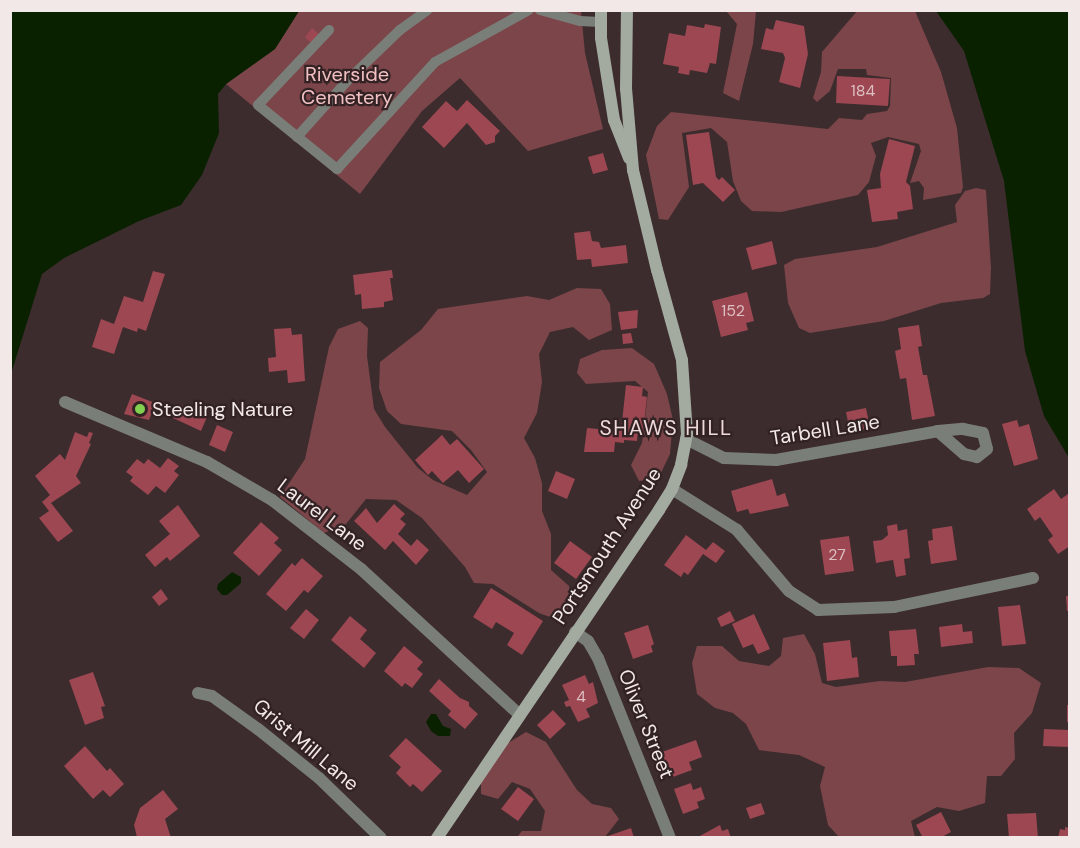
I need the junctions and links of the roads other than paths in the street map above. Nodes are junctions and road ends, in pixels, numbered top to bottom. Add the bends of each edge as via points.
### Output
1 (428, 10) edge
2 (529, 10) edge
3 (540, 10) edge
4 (627, 10) edge
5 (601, 16) edge
6 (329, 30) dead end
7 (297, 136) junction
8 (633, 170) junction
9 (65, 402) dead end
10 (938, 431) dead end
11 (686, 439) junction
12 (672, 489) junction
13 (1033, 578) dead end
14 (575, 632) junction
15 (198, 693) dead end
16 (520, 715) junction
17 (381, 837) edge
18 (437, 837) edge
19 (670, 837) edge

1 - 7 lane via 400,30
2 - 7 lane via 435,62 337,169
3 - 5 lane via 580,21
4 - 8 main road, Portsmouth Avenue via 626,89
5 - 8 main road, Portsmouth Avenue via 614,120
6 - 7 lane via 258,105
8 - 11 main road, Portsmouth Avenue via 682,360
9 - 16 street, Laurel Lane via 207,462 272,500 361,569
10 - 11 street, Tarbell Lane via 776,460 724,458
11 - 12 main road, Portsmouth Avenue
12 - 13 street via 737,531 789,591 818,610 894,607
12 - 14 main road, Portsmouth Avenue
14 - 16 main road, Portsmouth Avenue
14 - 19 street, Oliver Street via 588,641 598,658
15 - 17 street, Grist Mill Lane via 212,696 258,729 319,778
16 - 18 main road, Portsmouth Avenue

